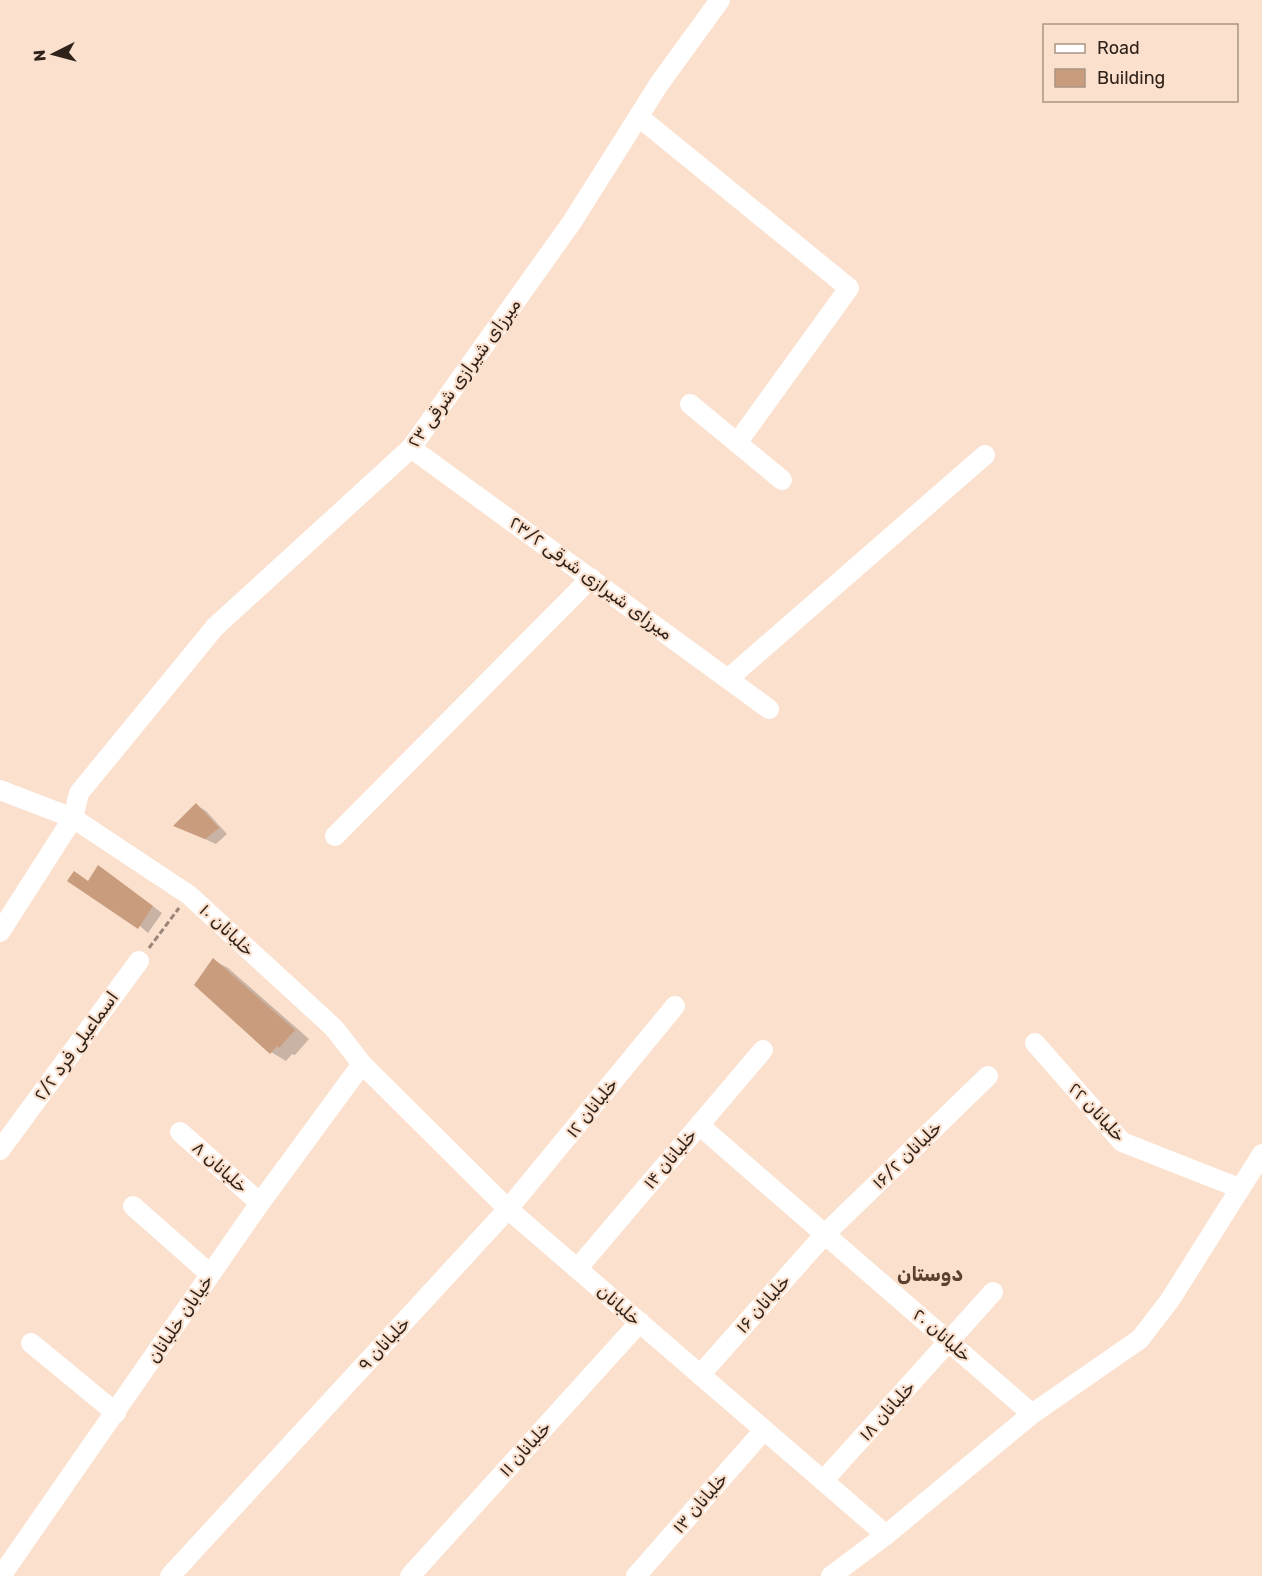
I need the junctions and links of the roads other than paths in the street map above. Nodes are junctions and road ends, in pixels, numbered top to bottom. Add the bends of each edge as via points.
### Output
1 (720, 0) edge
2 (639, 117) junction
3 (690, 404) dead end
4 (737, 443) junction
5 (411, 448) junction
6 (985, 455) dead end
7 (782, 480) dead end
8 (591, 578) junction
9 (729, 678) junction
10 (769, 709) dead end
11 (0, 790) edge
12 (73, 818) junction
13 (335, 836) dead end
14 (0, 932) edge
15 (139, 960) road end
16 (675, 1006) dead end
17 (1035, 1043) dead end
18 (763, 1050) dead end
19 (363, 1064) junction
20 (988, 1076) dead end
21 (699, 1125) junction
22 (7, 1127) edge
23 (180, 1132) dead end
24 (1262, 1147) edge
25 (0, 1150) edge
26 (1262, 1154) edge
27 (1239, 1188) junction
28 (260, 1203) junction
29 (134, 1206) dead end
30 (508, 1209) junction
31 (825, 1234) junction
32 (577, 1269) junction
33 (210, 1274) junction
34 (993, 1292) dead end
35 (640, 1322) junction
36 (950, 1341) junction
37 (31, 1343) dead end
38 (700, 1375) junction
39 (116, 1413) junction
40 (1032, 1414) junction
41 (764, 1430) junction
42 (823, 1481) junction
43 (886, 1535) junction
44 (1, 1576) edge
45 (170, 1576) edge
46 (410, 1576) edge
47 (636, 1576) edge
48 (831, 1576) edge

1 - 2 street, ۲۳ میرزای شیرازی شرقی
2 - 4 street via 849,288
2 - 5 street, ۲۳ میرزای شیرازی شرقی via 572,222
3 - 4 street
4 - 7 street
5 - 8 street, ۲۳/۲ میرزای شیرازی شرقی
5 - 12 street, ۲۳ میرزای شیرازی شرقی via 215,627 79,793
6 - 9 street
8 - 9 street, ۲۳/۲ میرزای شیرازی شرقی
8 - 13 street
9 - 10 street, ۲۳/۲ میرزای شیرازی شرقی
11 - 12 street, ۱۰ خلبانان
12 - 14 street, ۲۳ میرزای شیرازی شرقی
12 - 19 street, ۱۰ خلبانان via 189,895 334,1028
15 - 22 street, ۲/۲ اسماعیلی فرد
16 - 30 street, ۱۲ خلبانان
17 - 27 street, ۲۲ خلبانان via 1122,1142
18 - 21 street, ۱۴ خلبانان
19 - 28 street, خیابان خلبانان
19 - 30 street, خلبانان
20 - 31 street, ۱۶/۲ خلبانان
21 - 31 street, ۲۰ خلبانان
21 - 32 street, ۱۴ خلبانان
22 - 25 street, ۲/۲ اسماعیلی فرد
23 - 28 street, ۸ خلبانان
24 - 26 street
26 - 27 street
27 - 40 street via 1170,1300 1140,1339
28 - 33 street, خیابان خلبانان
29 - 33 street
30 - 32 street, خلبانان
30 - 45 street, ۹ خلبانان
31 - 36 street, ۲۰ خلبانان
31 - 38 street, ۱۶ خلبانان
32 - 35 street, خلبانان
33 - 39 street, خیابان خلبانان
34 - 36 street, ۱۸ خلبانان
35 - 38 street, خلبانان
35 - 46 street, ۱۱ خلبانان
36 - 40 street, ۲۰ خلبانان
36 - 42 street, ۱۸ خلبانان
37 - 39 street
38 - 41 street, خلبانان
39 - 44 street, خیابان خلبانان
40 - 43 street
41 - 42 street, خلبانان
41 - 47 street, ۱۳ خلبانان
42 - 43 street, خلبانان
43 - 48 street

